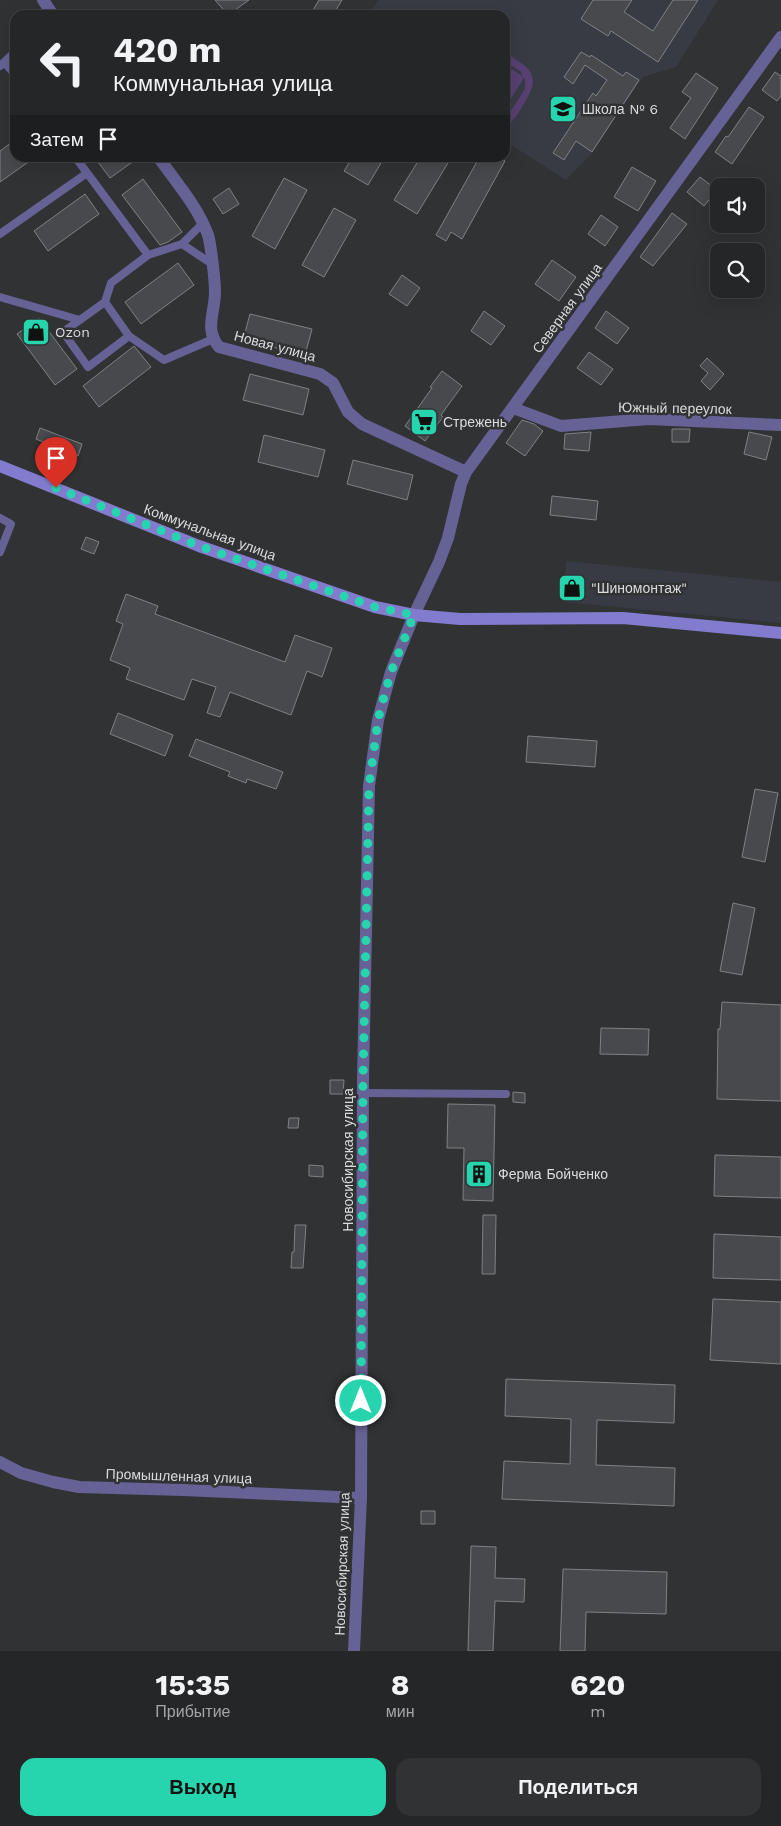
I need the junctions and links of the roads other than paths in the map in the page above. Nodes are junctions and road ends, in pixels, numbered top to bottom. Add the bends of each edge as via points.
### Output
1 (781, 37) edge
2 (79, 162) edge
3 (162, 162) edge
4 (87, 173) junction
5 (202, 224) junction
6 (0, 234) edge
7 (182, 244) junction
8 (148, 255) junction
9 (212, 264) junction
10 (0, 297) edge
11 (105, 302) junction
12 (80, 320) junction
13 (129, 336) junction
14 (212, 339) junction
15 (513, 408) junction
16 (781, 425) edge
17 (0, 466) edge
18 (466, 472) junction
19 (0, 518) edge
20 (0, 552) edge
21 (414, 615) junction
22 (781, 633) edge
23 (363, 1093) junction
24 (506, 1094) dead end
25 (0, 1462) edge
26 (361, 1498) junction
27 (354, 1651) edge

1 - 15 street, Северная улица
2 - 4 lane
3 - 5 street, Новая улица
4 - 6 lane
4 - 8 lane
5 - 7 lane
5 - 9 street, Новая улица via 208,236
7 - 8 lane
7 - 9 lane
8 - 11 lane via 111,283
9 - 14 street, Новая улица via 215,292 210,330
10 - 12 lane
11 - 12 lane
11 - 13 lane
12 - 13 lane via 63,332 88,366
13 - 14 lane via 164,360
14 - 18 street, Новая улица via 219,347 320,374 333,383 348,412 362,424
15 - 16 street, Южный переулок via 561,426 649,419
15 - 18 street, Северная улица
17 - 21 main road, Коммунальная улица via 199,546 375,607
18 - 21 street, Северная улица via 445,546
19 - 20 lane via 11,524
21 - 22 main road, Коммунальная улица via 460,619 623,618
21 - 23 street, Новосибирская улица via 388,681 378,720 369,786
23 - 24 lane
23 - 26 street, Новосибирская улица
25 - 26 street, Промышленная улица via 21,1473 80,1487
26 - 27 street, Новосибирская улица

